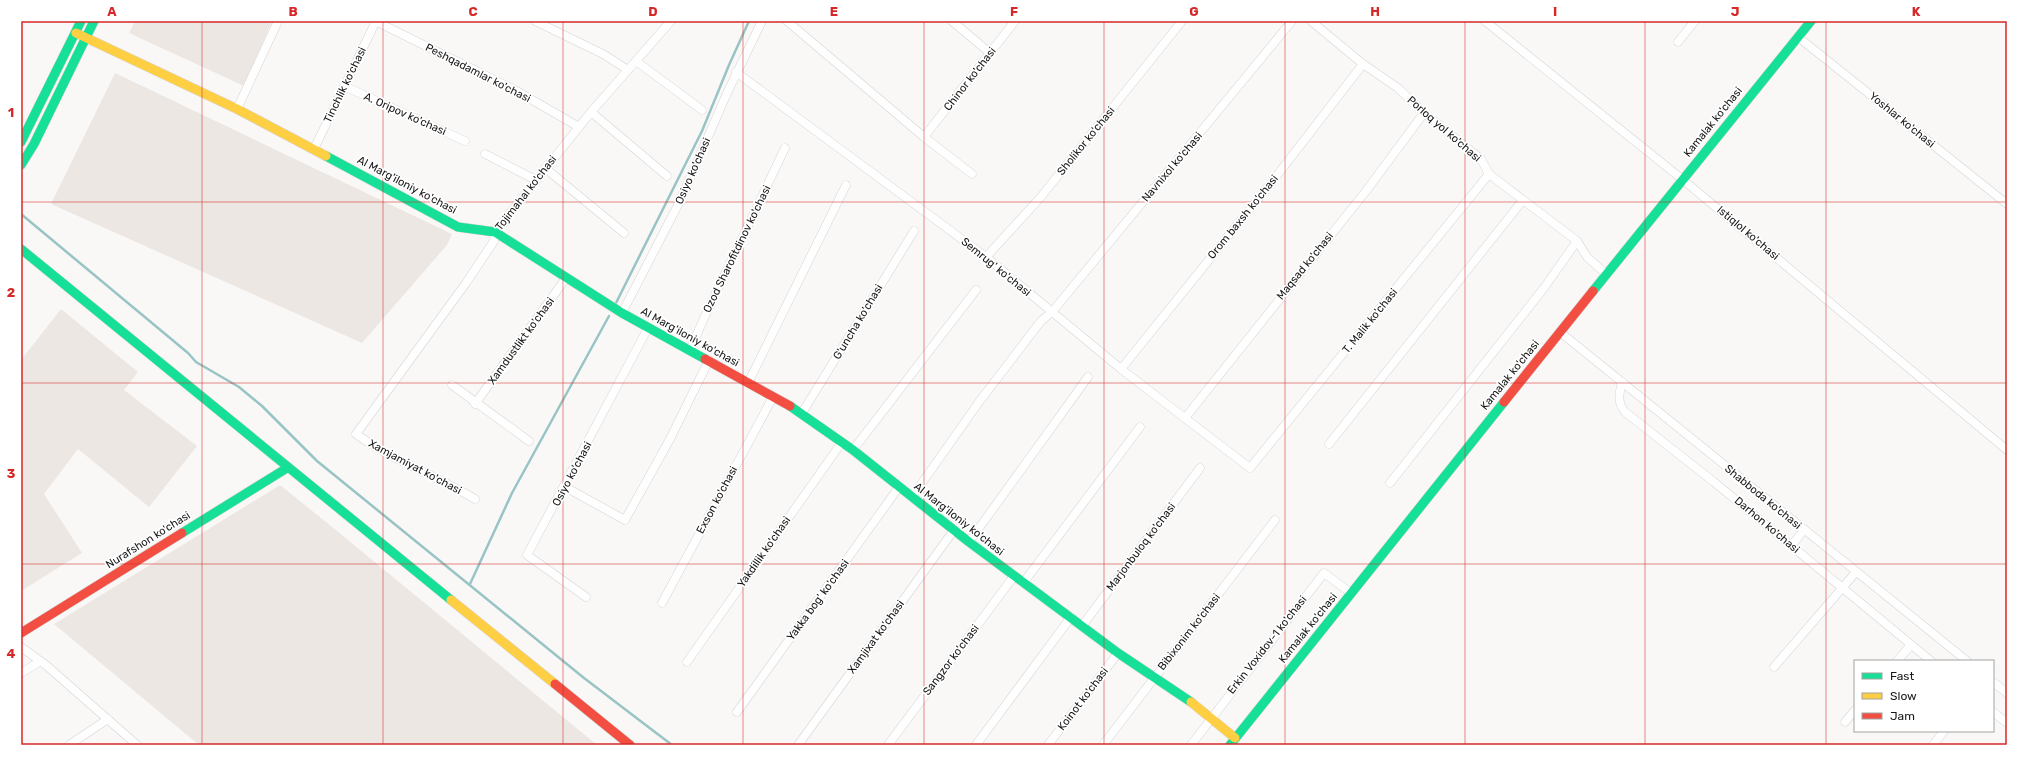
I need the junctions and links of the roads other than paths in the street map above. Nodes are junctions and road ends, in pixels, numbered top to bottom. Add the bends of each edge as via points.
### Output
1 (81, 21) edge
2 (94, 21) edge
3 (278, 21) edge
4 (376, 21) edge
5 (535, 21) edge
6 (671, 21) edge
7 (762, 21) edge
8 (787, 21) edge
9 (952, 21) edge
10 (1015, 21) edge
11 (1182, 21) edge
12 (1292, 21) edge
13 (1311, 21) edge
14 (1485, 21) edge
15 (1695, 21) edge
16 (1811, 21) edge
17 (76, 33) junction
18 (86, 37) junction
19 (1798, 37) junction
20 (1678, 42) dead end
21 (990, 53) junction
22 (636, 62) junction
23 (1363, 64) junction
24 (628, 70) junction
25 (736, 72) junction
26 (344, 86) junction
27 (237, 109) junction
28 (702, 110) dead end
29 (591, 112) junction
30 (1424, 113) junction
31 (579, 127) junction
32 (924, 137) junction
33 (465, 141) dead end
34 (21, 142) edge
35 (314, 148) junction
36 (785, 148) dead end
37 (485, 154) dead end
38 (21, 165) edge
39 (545, 168) junction
40 (972, 174) dead end
41 (1489, 174) junction
42 (667, 176) dead end
43 (1682, 179) junction
44 (536, 180) junction
45 (846, 185) dead end
46 (1523, 200) junction
47 (2007, 204) edge
48 (914, 231) dead end
49 (495, 232) junction
50 (624, 233) dead end
51 (1577, 241) junction
52 (21, 249) edge
53 (986, 257) junction
54 (1606, 274) junction
55 (566, 278) junction
56 (976, 290) dead end
57 (1052, 312) junction
58 (622, 313) junction
59 (648, 328) junction
60 (1560, 332) junction
61 (690, 350) junction
62 (708, 360) junction
63 (1121, 369) junction
64 (1088, 377) dead end
65 (748, 382) junction
66 (1622, 382) junction
67 (452, 385) dead end
68 (773, 397) junction
69 (476, 404) junction
70 (802, 413) junction
71 (1185, 418) junction
72 (1140, 426) dead end
73 (356, 434) joint
74 (529, 441) dead end
75 (842, 442) junction
76 (1329, 444) dead end
77 (853, 450) junction
78 (2007, 450) edge
79 (287, 468) junction
80 (1200, 468) dead end
81 (1250, 468) joint
82 (1390, 483) dead end
83 (565, 487) junction
84 (899, 487) junction
85 (912, 496) junction
86 (475, 499) dead end
87 (1275, 520) dead end
88 (954, 530) junction
89 (1804, 530) junction
90 (969, 542) junction
91 (1791, 546) junction
92 (1856, 572) junction
93 (1014, 576) junction
94 (1024, 582) junction
95 (1842, 588) junction
96 (1352, 593) junction
97 (586, 597) dead end
98 (662, 603) dead end
99 (1071, 617) junction
100 (1082, 626) junction
101 (21, 633) edge
102 (1911, 644) junction
103 (21, 647) edge
104 (1118, 653) junction
105 (1898, 660) edge
106 (1930, 660) edge
107 (1966, 660) edge
108 (39, 662) junction
109 (687, 662) dead end
110 (1774, 667) dead end
111 (21, 673) edge
112 (1154, 676) junction
113 (1994, 683) edge
114 (2007, 693) edge
115 (1854, 711) edge
116 (738, 712) dead end
117 (1994, 713) edge
118 (1211, 718) junction
119 (108, 719) junction
120 (1845, 722) dead end
121 (2007, 723) edge
122 (1943, 732) edge
123 (1232, 742) edge
124 (69, 745) edge
125 (137, 745) edge
126 (630, 745) edge
127 (798, 745) edge
128 (888, 745) edge
129 (976, 745) edge
130 (1048, 745) edge
131 (1103, 745) edge
132 (1191, 745) edge
133 (1933, 745) edge

1 - 17 main road
2 - 18 main road
3 - 27 street
4 - 26 street, Tinchlik ko'chasi
4 - 31 street, Peshqadamlar ko'chasi via 515,90
5 - 24 street via 603,54
6 - 22 street, Tojimahal ko'chasi
7 - 25 street, Osiyo ko'chasi
8 - 32 street
9 - 21 street
10 - 21 street, Chinor ko'chasi
11 - 53 street, Sholikor ko'chasi via 1040,198
12 - 57 street, Navnixol ko'chasi
13 - 23 street, Porloq yol ko'chasi
14 - 43 street, Istiqlol ko'chasi
15 - 20 street
16 - 19 main road, Kamalak ko'chasi
17 - 18 main road, Al Marg'iloniy ko'chasi
17 - 34 main road
18 - 27 main road, Al Marg'iloniy ko'chasi
18 - 38 main road via 34,144
19 - 43 main road, Kamalak ko'chasi
19 - 47 street, Yoshlar ko'chasi
21 - 32 street, Chinor ko'chasi
22 - 24 street, Tojimahal ko'chasi
22 - 28 street
23 - 30 street, Porloq yol ko'chasi via 1398,88
23 - 63 street, Orom baxsh ko'chasi
24 - 29 street, Tojimahal ko'chasi
25 - 53 street, Semrug' ko'chasi
25 - 58 street, Osiyo ko'chasi via 679,203
26 - 33 street, A. Oripov ko'chasi
26 - 35 street, Tinchlik ko'chasi
27 - 35 main road, Al Marg'iloniy ko'chasi
29 - 31 street, Tojimahal ko'chasi
29 - 42 street
30 - 41 street, Porloq yol ko'chasi via 1481,159
30 - 71 street, Maqsad ko'chasi via 1366,191
31 - 39 street, Tojimahal ko'chasi
32 - 40 street
35 - 49 main road, Al Marg'iloniy ko'chasi via 458,227
36 - 61 street, Ozod Sharofitdinov ko'chasi
37 - 44 street
39 - 44 street, Tojimahal ko'chasi
39 - 50 street
41 - 46 street, Porloq yol ko'chasi
41 - 81 street, T. Malik ko'chasi
43 - 54 main road, Kamalak ko'chasi
43 - 78 street, Istiqlol ko'chasi
44 - 49 street, Tojimahal ko'chasi
45 - 65 street
46 - 51 street, Porloq yol ko'chasi
46 - 76 street
48 - 70 street, G'uncha ko'chasi
49 - 55 main road, Al Marg'iloniy ko'chasi
49 - 73 street, Tojimahal ko'chasi via 494,241 466,283
51 - 54 street, Porloq yol ko'chasi via 1587,257
51 - 82 street via 1544,288
52 - 79 main road
53 - 57 street, Semrug' ko'chasi
54 - 60 main road, Kamalak ko'chasi
55 - 58 main road, Al Marg'iloniy ko'chasi
55 - 69 street, Xamdustlikt ko'chasi
56 - 77 street
57 - 63 street, Semrug' ko'chasi
57 - 85 street via 1042,321 979,402
58 - 59 main road, Al Marg'iloniy ko'chasi
59 - 61 main road, Al Marg'iloniy ko'chasi
59 - 83 street, Osiyo ko'chasi
60 - 66 street, Shabboda ko'chasi
60 - 96 main road, Kamalak ko'chasi
61 - 62 main road, Al Marg'iloniy ko'chasi
62 - 65 main road, Al Marg'iloniy ko'chasi
62 - 83 street via 670,439 625,520
63 - 71 street, Semrug' ko'chasi
64 - 90 street
65 - 68 main road, Al Marg'iloniy ko'chasi
66 - 89 street, Shabboda ko'chasi
66 - 91 street, Darhon ko'chasi via 1619,396 1620,405 1625,412
67 - 69 street
68 - 70 main road, Al Marg'iloniy ko'chasi
68 - 98 street, Exson ko'chasi
69 - 74 street
70 - 75 main road, Al Marg'iloniy ko'chasi
71 - 81 street, Semrug' ko'chasi
72 - 94 street
73 - 86 street, Xamjamiyat ko'chasi via 375,448
75 - 77 main road, Al Marg'iloniy ko'chasi
75 - 109 street, Yakdillik ko'chasi
77 - 84 main road, Al Marg'iloniy ko'chasi
79 - 101 main road, Nurafshon ko'chasi
79 - 126 main road
80 - 100 street, Marjonbuloq ko'chasi
83 - 97 street, Osiyo ko'chasi via 527,555
84 - 85 main road, Al Marg'iloniy ko'chasi
84 - 116 street, Yakka bog' ko'chasi
85 - 88 main road, Al Marg'iloniy ko'chasi
87 - 112 street, Bibixonim ko'chasi
88 - 90 main road, Al Marg'iloniy ko'chasi
88 - 127 street, Xamjixat ko'chasi
89 - 91 street
89 - 92 street, Shabboda ko'chasi
90 - 93 main road, Al Marg'iloniy ko'chasi
91 - 95 street, Darhon ko'chasi
92 - 95 street
92 - 107 street, Shabboda ko'chasi
93 - 94 main road, Al Marg'iloniy ko'chasi
93 - 128 street, Sangzor ko'chasi
94 - 99 main road, Al Marg'iloniy ko'chasi
95 - 102 street, Darhon ko'chasi
95 - 110 street
96 - 118 street, Erkin Voxidov-1 ko'chasi via 1324,573
96 - 123 main road, Kamalak ko'chasi
99 - 100 main road, Al Marg'iloniy ko'chasi
99 - 129 street
100 - 104 main road, Al Marg'iloniy ko'chasi
102 - 105 street
102 - 106 street, Darhon ko'chasi
103 - 108 street
104 - 112 main road, Al Marg'iloniy ko'chasi
104 - 130 street, Koinot ko'chasi
108 - 111 street
108 - 119 street via 47,666
112 - 118 main road, Al Marg'iloniy ko'chasi
112 - 131 street, Bibixonim ko'chasi
113 - 114 street
115 - 120 street
117 - 121 street
118 - 123 main road, Al Marg'iloniy ko'chasi
118 - 132 street, Erkin Voxidov-1 ko'chasi
119 - 124 street
119 - 125 street
122 - 133 street

